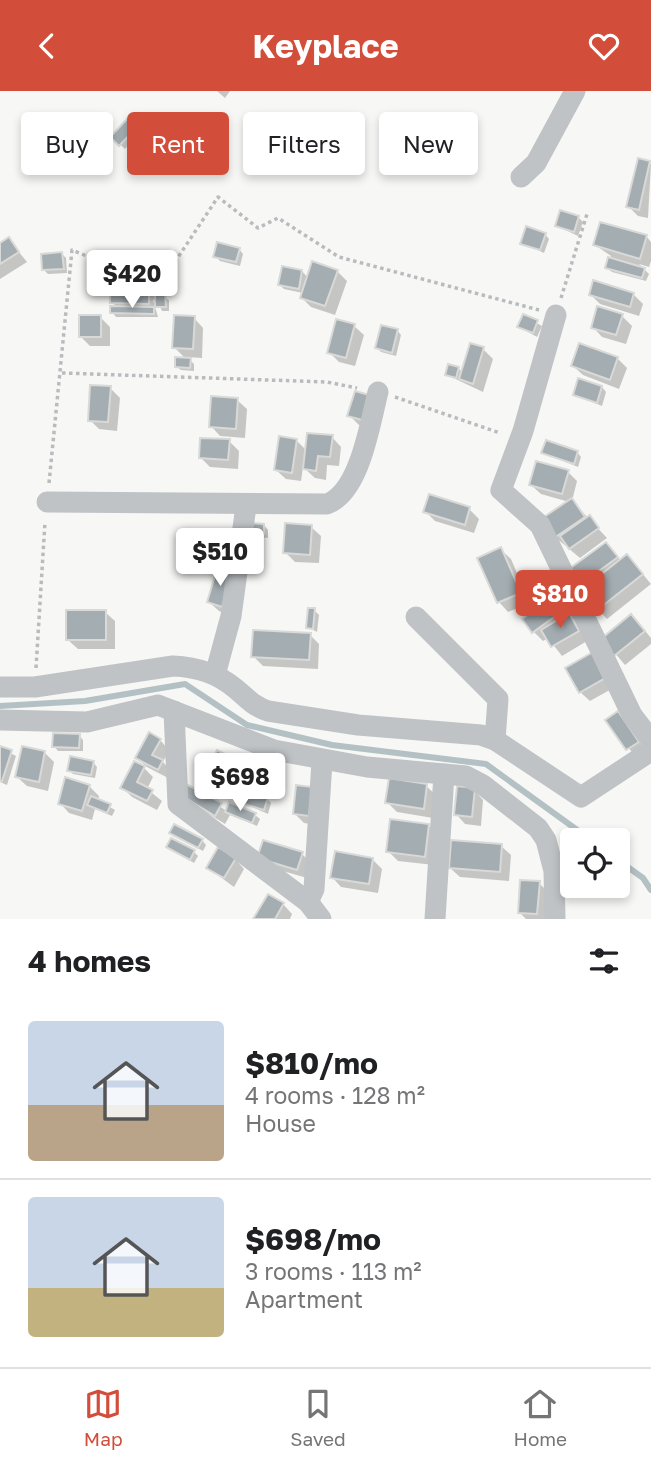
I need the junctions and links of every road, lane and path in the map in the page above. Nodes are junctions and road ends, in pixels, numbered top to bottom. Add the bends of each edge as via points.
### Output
1 (575, 91) edge
2 (521, 177) dead end
3 (587, 214) dead end
4 (556, 315) junction
5 (62, 373) junction
6 (378, 392) junction
7 (520, 441) junction
8 (47, 502) junction
9 (246, 506) junction
10 (416, 617) dead end
11 (215, 675) junction
12 (0, 687) edge
13 (35, 687) junction
14 (174, 711) junction
15 (0, 720) edge
16 (495, 740) junction
17 (651, 740) edge
18 (651, 751) edge
19 (322, 761) junction
20 (444, 774) junction
21 (315, 911) edge
22 (435, 919) edge
23 (555, 919) edge

1 - 2 street via 536,163
3 - 4 path
4 - 5 path via 339,257 278,218 258,228 218,197 159,286 72,250
4 - 7 street
5 - 6 path via 327,383
5 - 8 path
6 - 7 path via 433,407
6 - 9 street via 350,484 334,502
7 - 17 street via 501,490 540,525 632,715
8 - 9 street
8 - 13 path
9 - 11 street via 231,616
10 - 16 street via 498,699
11 - 13 street via 173,666
11 - 16 street via 254,707 268,711
12 - 13 street
14 - 15 street via 158,705 88,722
14 - 19 street via 274,750
14 - 21 street via 177,804
16 - 18 street via 581,797
19 - 20 street
19 - 21 street
20 - 22 street
20 - 23 street via 467,776 484,785 538,828 554,871

